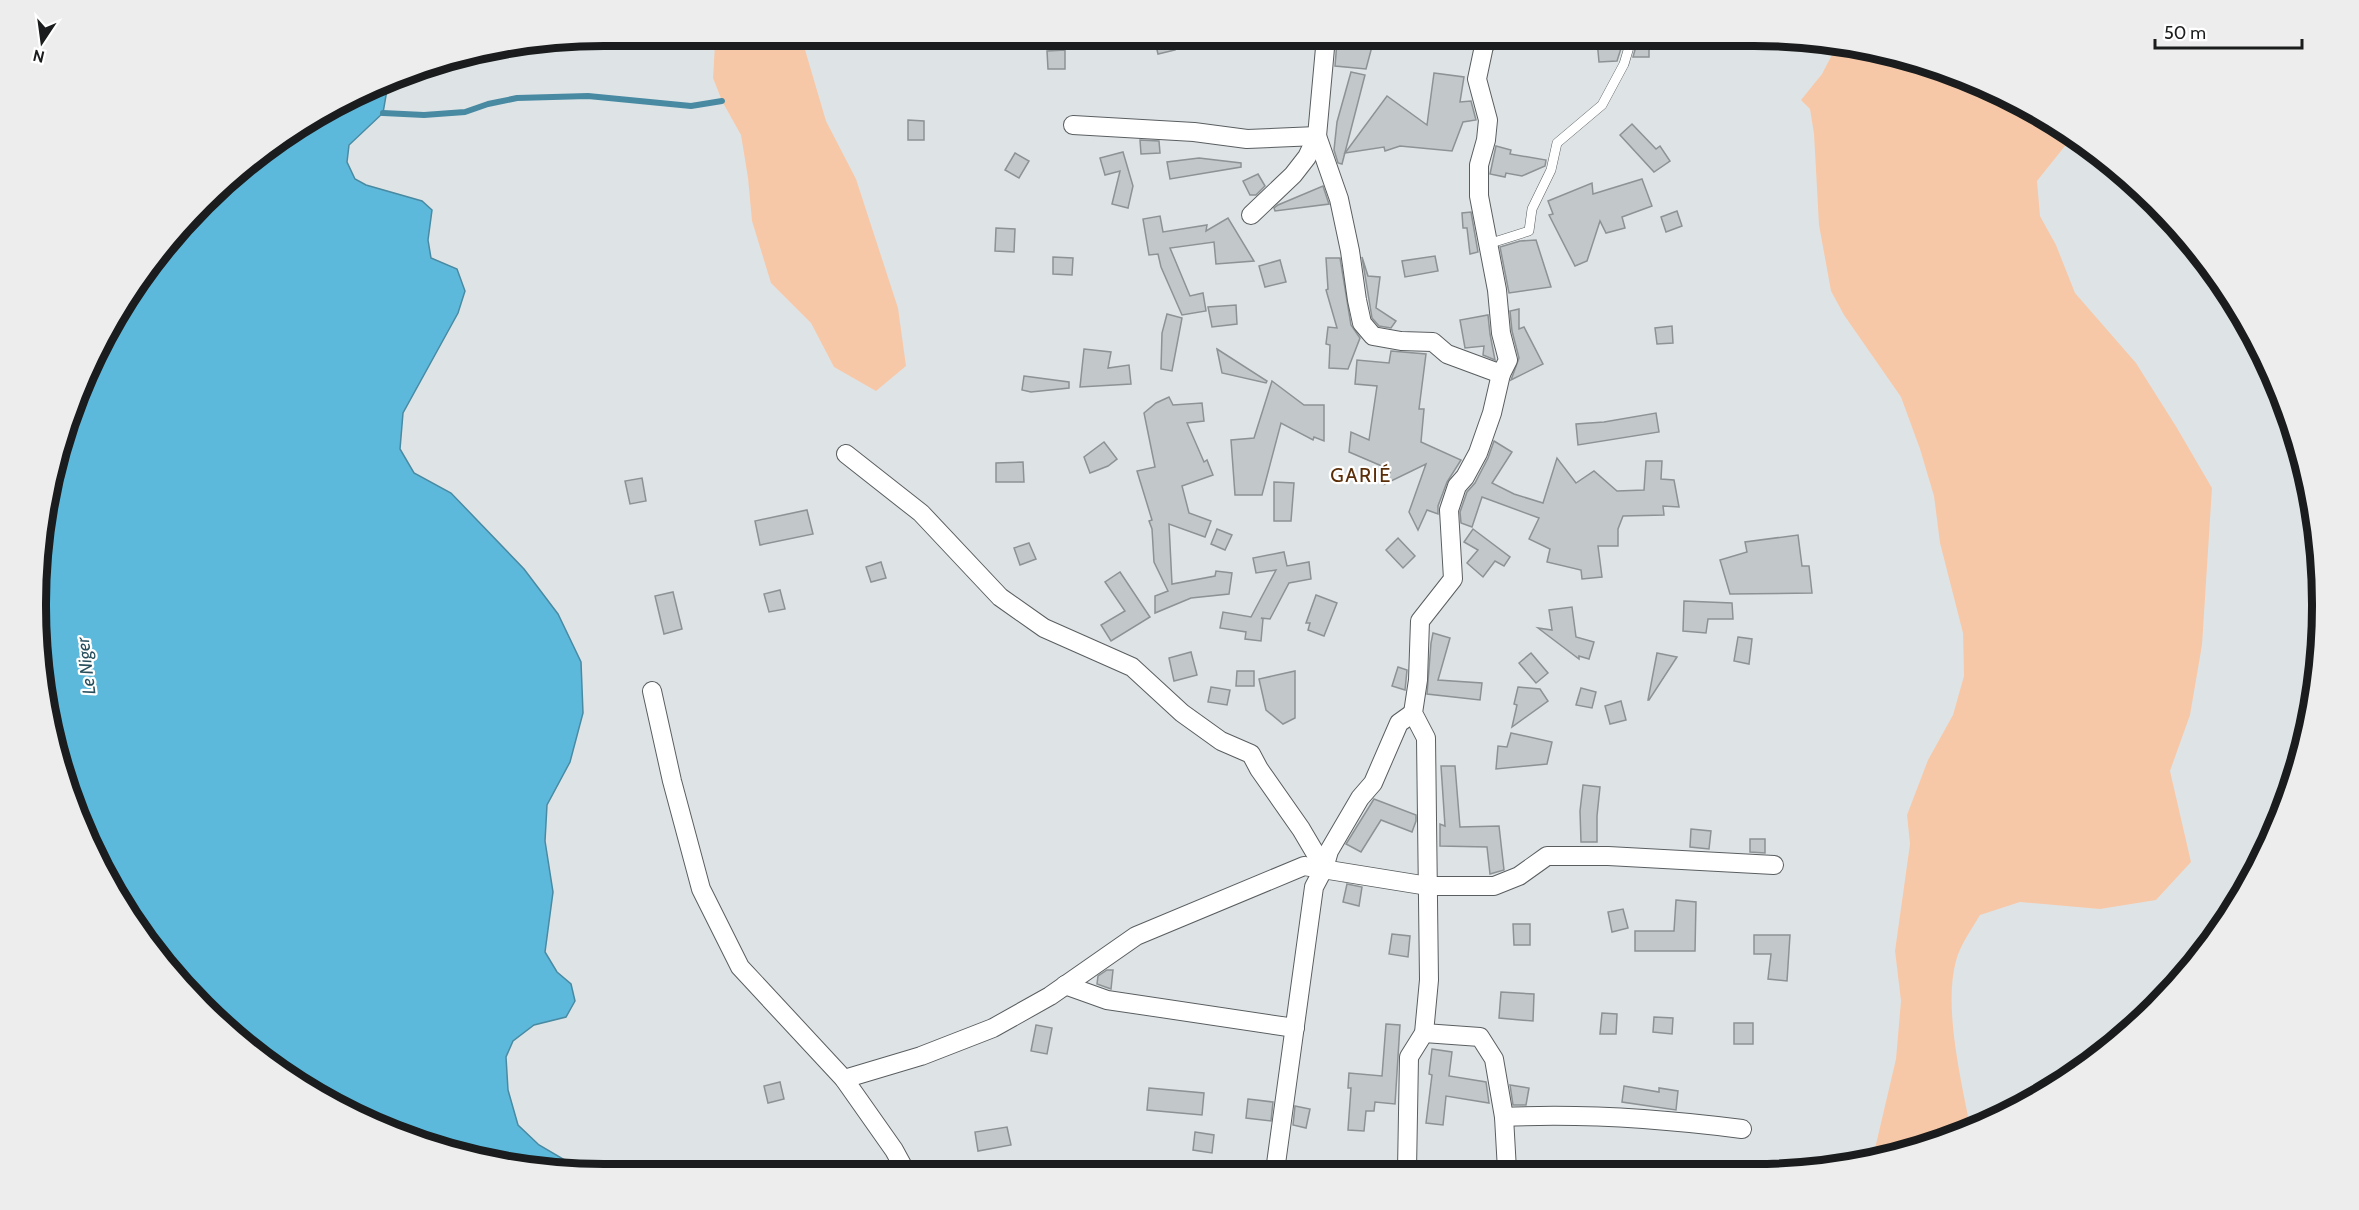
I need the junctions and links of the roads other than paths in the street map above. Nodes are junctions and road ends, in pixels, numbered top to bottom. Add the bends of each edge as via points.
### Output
1 (1325, 46) edge
2 (1484, 46) edge
3 (1629, 46) edge
4 (1073, 125) dead end
5 (1317, 136) junction
6 (1251, 215) dead end
7 (1488, 244) junction
8 (1501, 374) junction
9 (846, 454) dead end
10 (652, 692) dead end
11 (1413, 713) junction
12 (1774, 865) dead end
13 (1324, 868) junction
14 (1428, 886) junction
15 (1065, 985) junction
16 (1295, 1028) junction
17 (1424, 1034) junction
18 (844, 1079) junction
19 (1504, 1117) junction
20 (1742, 1129) dead end
21 (902, 1164) edge
22 (1276, 1164) edge
23 (1407, 1164) edge
24 (1507, 1164) edge

1 - 5 street
2 - 7 street via 1477,79 1488,120 1479,196
3 - 7 lane via 1602,105 1557,143 1551,170 1532,209 1529,231
4 - 5 street via 1247,139
5 - 6 street via 1308,157
5 - 8 street via 1339,199 1362,323 1373,336 1433,342 1447,354
7 - 8 street via 1508,360
8 - 11 street via 1478,453 1457,486 1449,510 1453,579 1420,621
9 - 13 street via 921,513 1000,597 1044,628 1132,668 1182,713 1221,741 1251,754
10 - 18 street via 700,889 740,967
11 - 13 street via 1399,723 1373,783 1329,851
11 - 14 street via 1426,738
12 - 14 street via 1547,856 1519,876 1494,886
13 - 14 street
13 - 15 street via 1304,866 1169,921 1136,936
13 - 16 street via 1314,887
14 - 17 street via 1429,980
15 - 16 street via 1107,1000
15 - 18 street via 993,1028 921,1056
16 - 22 street
17 - 19 street via 1480,1037 1494,1059
17 - 23 street via 1409,1057
18 - 21 street
19 - 20 street via 1548,1114
19 - 24 street

